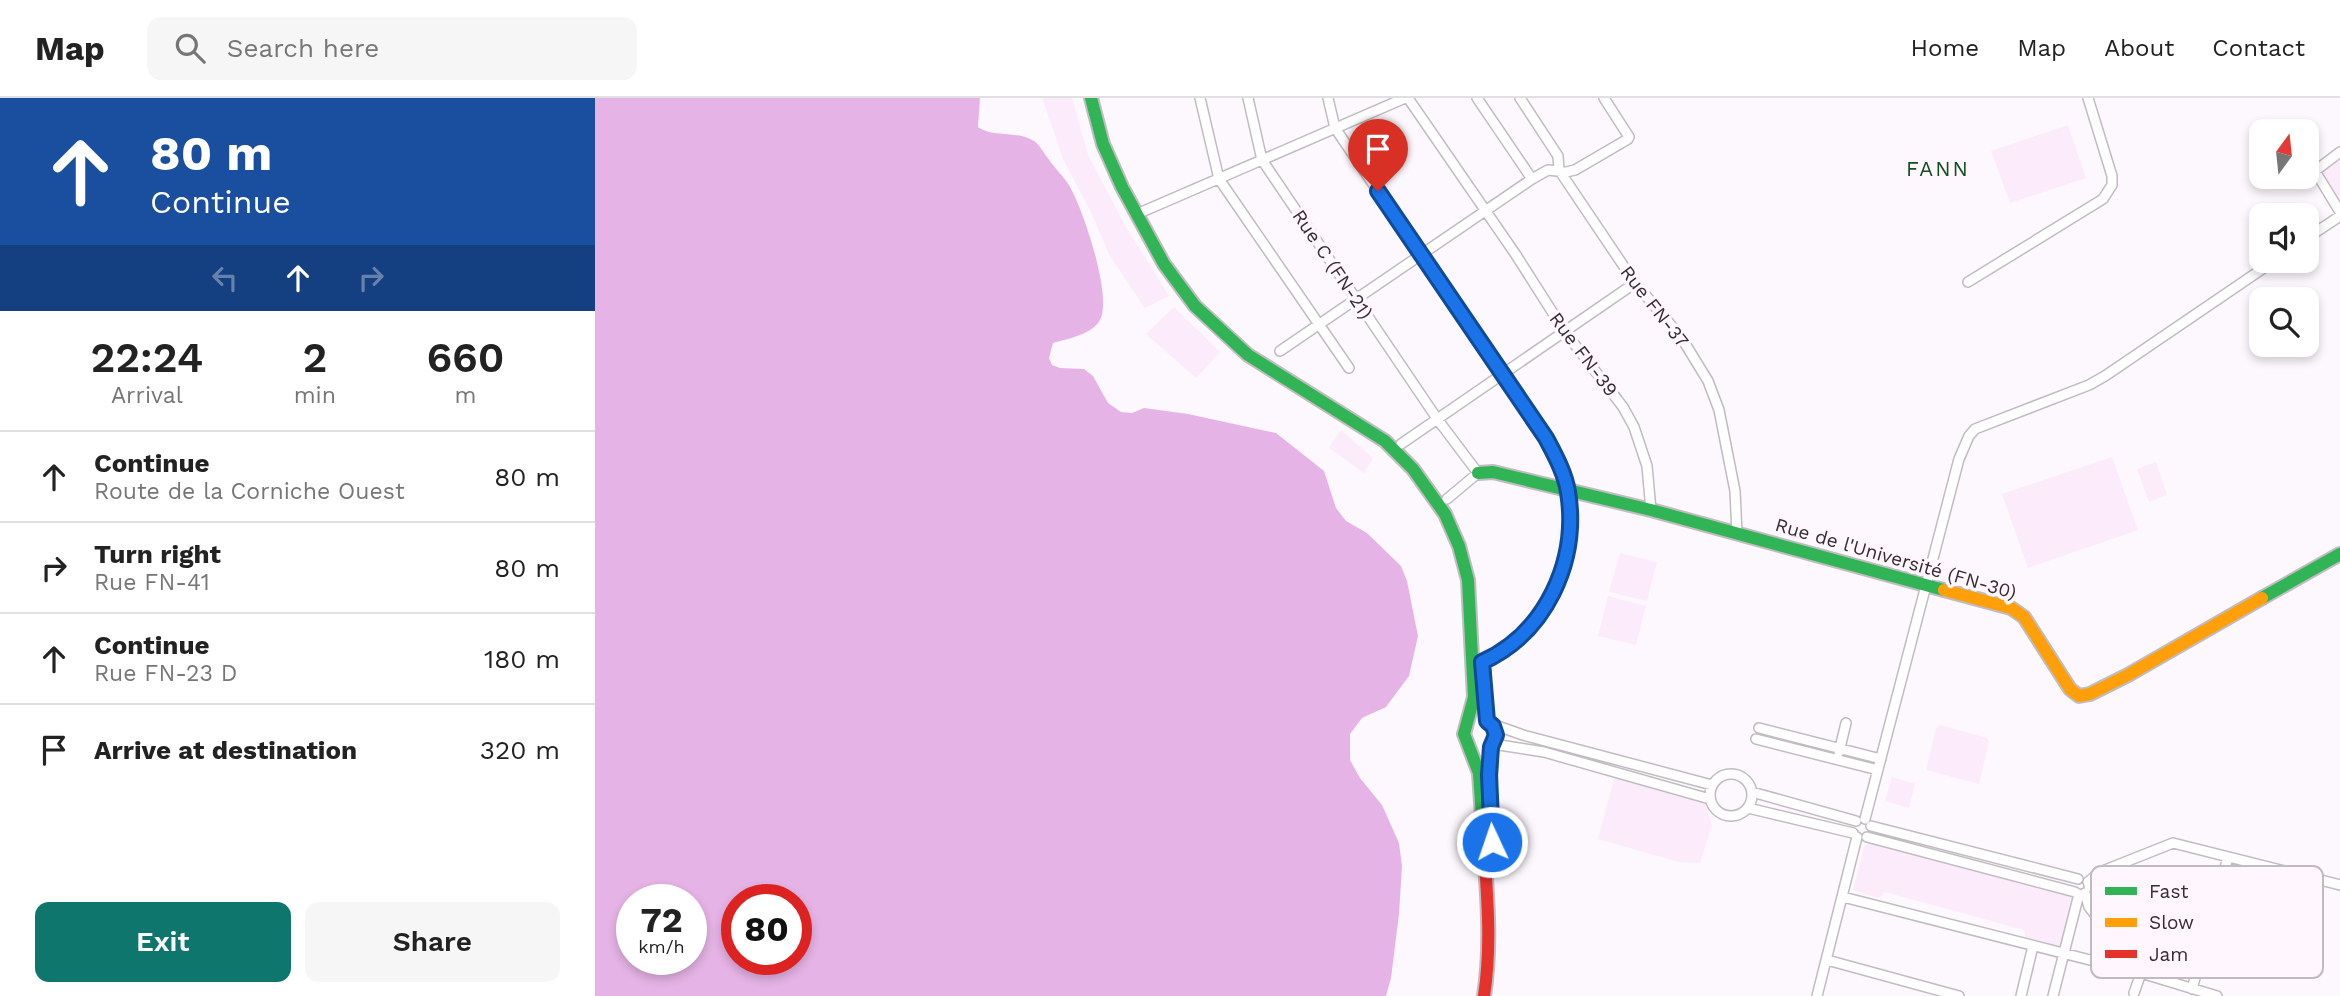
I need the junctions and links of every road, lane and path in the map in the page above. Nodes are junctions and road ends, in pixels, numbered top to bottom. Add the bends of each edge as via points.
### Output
1 (1091, 98) edge
2 (1099, 98) edge
3 (1200, 98) edge
4 (1248, 98) edge
5 (1328, 98) edge
6 (1406, 98) edge
7 (1477, 98) edge
8 (1520, 98) edge
9 (1604, 98) edge
10 (2088, 98) edge
11 (1335, 128) junction
12 (2340, 152) edge
13 (1262, 160) junction
14 (1559, 170) junction
15 (1219, 179) junction
16 (1532, 179) junction
17 (1145, 211) junction
18 (1485, 211) junction
19 (2340, 214) edge
20 (2319, 230) edge
21 (1420, 255) junction
22 (2256, 273) edge
23 (1968, 282) dead end
24 (1635, 283) junction
25 (1356, 299) junction
26 (1319, 325) junction
27 (1565, 332) junction
28 (1280, 351) dead end
29 (1349, 368) dead end
30 (1501, 374) junction
31 (1438, 420) junction
32 (1401, 444) junction
33 (1478, 473) junction
34 (1568, 491) junction
35 (1447, 499) junction
36 (1651, 510) junction
37 (1737, 534) junction
38 (2340, 554) edge
39 (1925, 586) junction
40 (1482, 662) junction
41 (1489, 722) junction
42 (1846, 723) dead end
43 (1467, 726) junction
44 (1759, 728) dead end
45 (1785, 735) junction
46 (1756, 740) dead end
47 (1819, 744) junction
48 (1492, 745) junction
49 (1782, 746) junction
50 (1470, 747) junction
51 (1839, 749) junction
52 (1816, 754) junction
53 (1881, 759) junction
54 (1836, 760) junction
55 (1878, 770) junction
56 (1712, 785) junction
57 (1752, 792) junction
58 (1710, 799) junction
59 (1748, 808) junction
60 (1864, 822) junction
61 (1859, 835) junction
62 (2228, 857) junction
63 (2115, 866) edge
64 (2225, 866) edge
65 (2264, 866) edge
66 (2091, 881) edge
67 (2323, 881) edge
68 (2340, 885) edge
69 (2083, 889) junction
70 (2091, 891) edge
71 (1843, 897) junction
72 (2091, 909) edge
73 (2033, 946) junction
74 (2063, 953) junction
75 (1827, 960) junction
76 (2091, 960) edge
77 (2139, 978) edge
78 (2157, 978) edge
79 (2195, 978) edge
80 (2192, 989) junction
81 (2134, 993) dead end
82 (1484, 996) edge
83 (1492, 996) edge
84 (1817, 996) edge
85 (1959, 996) edge
86 (2021, 996) edge
87 (2053, 996) edge
88 (2217, 996) edge

1 - 43 main road via 1103,145 1122,187 1164,264 1195,306 1248,355 1385,441 1413,468 1445,514 1468,580 1475,697
2 - 17 main road via 1116,157
3 - 15 street
4 - 13 street, Rue C (FN-21)
5 - 11 street
6 - 11 street
6 - 18 street, Rue FN-39
7 - 16 street
8 - 14 street, Rue FN-37 via 1558,156
9 - 14 street via 1628,139 1575,170
10 - 23 street via 2112,176 2108,194
11 - 13 street
11 - 21 street
12 - 19 street via 2315,171
13 - 15 street
13 - 25 street, Rue C (FN-21)
14 - 16 street
14 - 24 street, Rue FN-37
15 - 17 street
15 - 26 street
16 - 18 street
17 - 32 main road via 1175,265 1236,334 1270,361
18 - 21 street
18 - 27 street, Rue FN-39
19 - 20 street
21 - 25 street
21 - 30 street
22 - 39 street via 2105,376 1975,429 1959,459
24 - 27 street
24 - 37 street, Rue FN-37 via 1681,337 1708,381 1732,474
25 - 26 street
25 - 31 street, Rue C (FN-21)
26 - 28 street
26 - 29 street
27 - 30 street
27 - 36 street, Rue FN-39 via 1634,427 1647,466
30 - 31 street
30 - 34 street via 1546,438
31 - 32 street
31 - 33 street
32 - 35 main road
33 - 34 main road, Rue de l'Université (FN-30) via 1493,472
33 - 35 street
34 - 36 main road, Rue de l'Université (FN-30)
34 - 40 street via 1570,537 1557,585 1526,631
35 - 40 main road via 1475,578
36 - 37 main road, Rue de l'Université (FN-30)
37 - 39 main road, Rue de l'Université (FN-30)
38 - 39 main road, Rue de l'Université (FN-30) via 2084,696 2073,692 2017,611
39 - 53 street
40 - 41 main road
41 - 43 main road via 1476,720
41 - 48 main road via 1496,735
41 - 56 street
42 - 51 street
43 - 50 main road via 1465,739
44 - 45 street
45 - 47 street
45 - 49 street
46 - 49 street
47 - 51 street
47 - 52 street
48 - 50 main road via 1481,751
48 - 58 street via 1544,752
48 - 83 main road via 1489,775 1497,953
49 - 52 street
50 - 82 main road via 1480,785 1489,929
51 - 53 street
51 - 54 street
52 - 54 street
53 - 55 street
54 - 55 street
55 - 60 street
56 - 57 street via 1721,776 1732,774 1748,782
56 - 58 street
57 - 59 street
57 - 60 street
58 - 59 street via 1723,814 1735,816
59 - 61 street
60 - 61 street via 1852,826
60 - 61 street via 1871,832
60 - 69 street via 2078,878 2073,884
61 - 69 street
61 - 71 street
62 - 63 street via 2172,844
62 - 64 street
62 - 65 street
66 - 69 street
67 - 68 street
69 - 70 street
69 - 72 street
69 - 74 street
71 - 73 street
71 - 75 street
73 - 74 street
73 - 86 street
74 - 76 street
74 - 87 street
75 - 84 street
75 - 85 street
77 - 81 street
78 - 80 street
79 - 80 street
80 - 88 street

